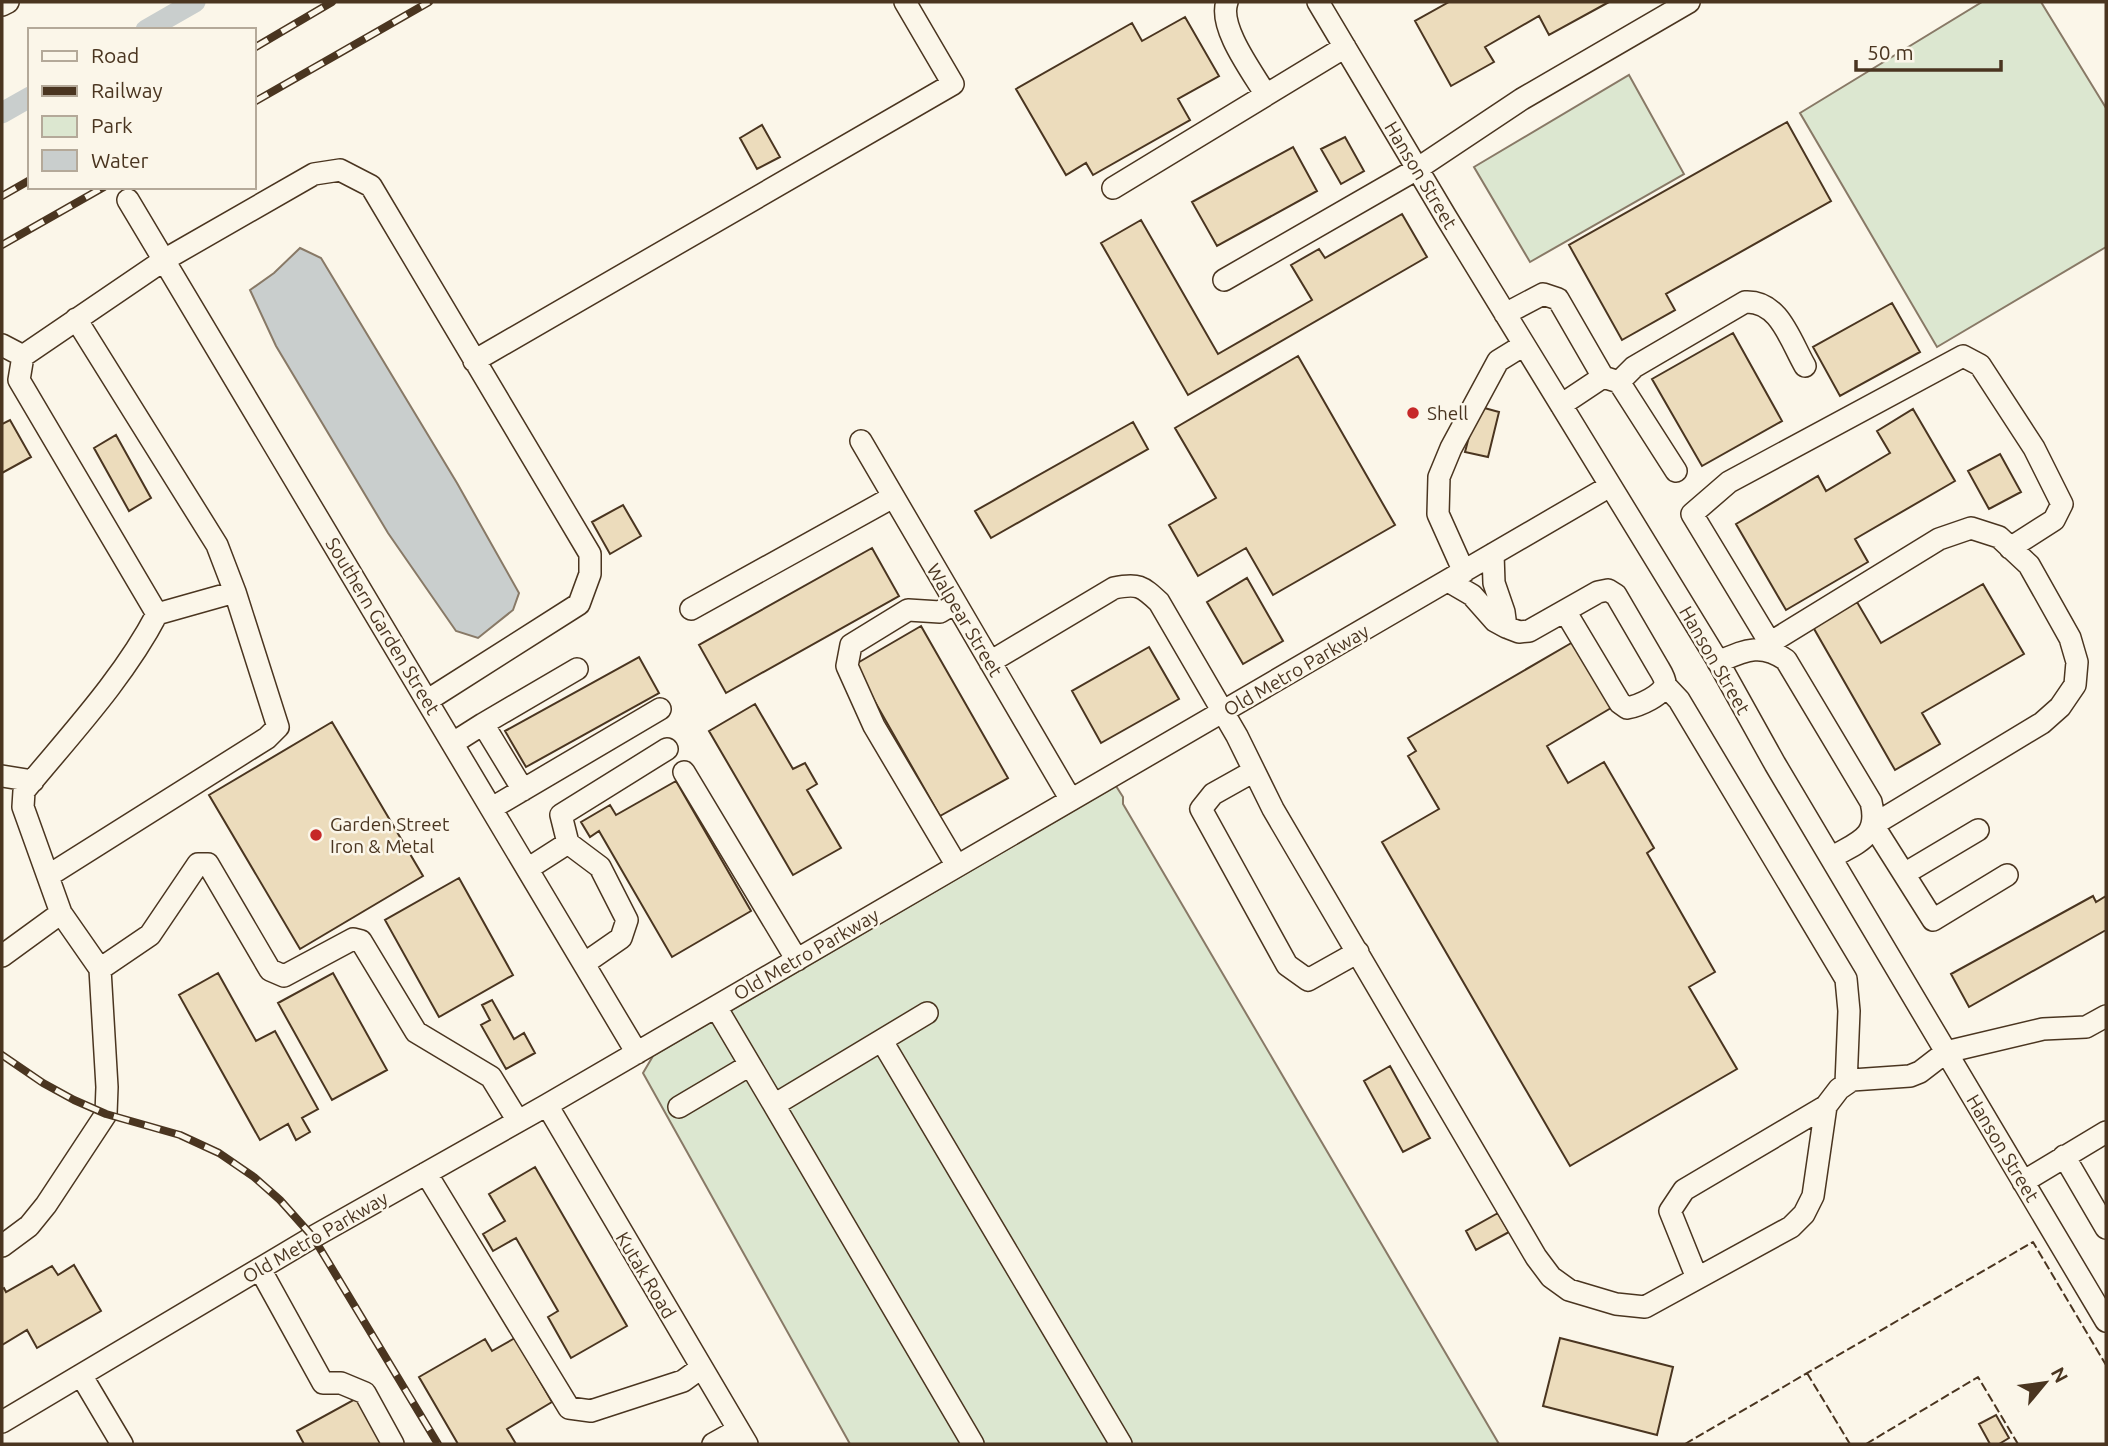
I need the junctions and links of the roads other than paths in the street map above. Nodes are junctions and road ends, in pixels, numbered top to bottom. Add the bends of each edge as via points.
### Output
1 (8, 2) edge
2 (905, 2) edge
3 (1227, 2) edge
4 (1318, 2) edge
5 (1689, 2) edge
6 (2, 5) edge
7 (1345, 47) junction
8 (1266, 95) junction
9 (1417, 169) junction
10 (1113, 188) dead end
11 (128, 200) dead end
12 (163, 260) junction
13 (1224, 280) dead end
14 (1505, 314) junction
15 (76, 320) junction
16 (2, 345) edge
17 (1524, 345) junction
18 (23, 355) junction
19 (474, 361) junction
20 (1805, 366) dead end
21 (1611, 379) junction
22 (1561, 405) junction
23 (861, 441) dead end
24 (1675, 471) dead end
25 (1610, 486) junction
26 (893, 497) junction
27 (2010, 548) junction
28 (1493, 554) junction
29 (1456, 576) junction
30 (235, 592) junction
31 (955, 603) junction
32 (691, 609) dead end
33 (1565, 611) junction
34 (157, 614) junction
35 (1506, 627) junction
36 (1765, 646) junction
37 (990, 662) junction
38 (1718, 662) junction
39 (577, 669) dead end
40 (1665, 685) junction
41 (428, 700) junction
42 (660, 709) dead end
43 (1222, 713) junction
44 (483, 724) junction
45 (453, 743) junction
46 (667, 749) dead end
47 (1254, 771) junction
48 (684, 772) dead end
49 (2, 776) edge
50 (33, 781) junction
51 (523, 790) junction
52 (1071, 800) junction
53 (492, 808) junction
54 (1873, 825) junction
55 (1978, 830) dead end
56 (568, 844) junction
57 (1831, 859) junction
58 (957, 866) junction
59 (529, 868) junction
60 (1904, 874) junction
61 (2007, 875) dead end
62 (48, 876) junction
63 (61, 913) junction
64 (1358, 952) junction
65 (2, 956) edge
66 (797, 960) junction
67 (585, 963) junction
68 (100, 969) junction
69 (716, 1007) junction
70 (927, 1013) dead end
71 (2106, 1016) edge
72 (881, 1041) junction
73 (1946, 1052) junction
74 (637, 1053) junction
75 (750, 1065) junction
76 (1846, 1084) junction
77 (547, 1105) junction
78 (774, 1105) junction
79 (1826, 1106) junction
80 (679, 1107) dead end
81 (518, 1121) junction
82 (2106, 1132) edge
83 (2064, 1156) junction
84 (426, 1173) junction
85 (2023, 1182) junction
86 (2106, 1228) edge
87 (2, 1245) edge
88 (260, 1269) junction
89 (1697, 1278) junction
90 (2106, 1321) edge
91 (701, 1368) junction
92 (81, 1375) junction
93 (2, 1422) edge
94 (742, 1437) edge
95 (121, 1444) edge
96 (393, 1444) edge
97 (713, 1444) edge
98 (973, 1444) edge
99 (1121, 1444) edge

1 - 6 street
2 - 19 street via 953,84
3 - 8 street via 1227,26
4 - 7 street, Hanson Street
5 - 9 street via 1522,99
7 - 8 street
7 - 9 street, Hanson Street
8 - 10 street
9 - 13 street
9 - 14 street, Hanson Street
11 - 12 street, Southern Garden Street
12 - 15 street
12 - 19 street via 314,174 340,170 371,186
12 - 41 street, Southern Garden Street
14 - 17 street, Hanson Street
14 - 21 street via 1543,294 1558,299
15 - 18 street
15 - 30 street via 217,545
16 - 18 street
17 - 22 street, Hanson Street
17 - 29 street via 1498,361 1439,477 1438,514
18 - 34 street via 19,380
19 - 41 street via 590,554 590,575 579,604
20 - 21 street via 1774,311 1759,301 1745,302
21 - 22 street
21 - 24 street
22 - 25 street, Hanson Street
23 - 26 street, Walpear Street
25 - 28 street, Old Metro Parkway
25 - 38 street, Hanson Street
26 - 31 street, Walpear Street
26 - 32 street
27 - 36 street via 1999,537 1971,528 1939,540
27 - 36 street via 2054,520 2063,504 2034,448 1980,365 1963,356 1729,482 1692,514
27 - 54 street via 2029,565 2070,638 2077,662 2075,685 2042,723
28 - 29 street, Old Metro Parkway
28 - 35 street via 1494,583
29 - 35 street via 1495,621
29 - 43 street, Old Metro Parkway
30 - 34 street
30 - 62 street via 278,727
31 - 37 street, Walpear Street
31 - 58 street via 940,612 908,610 851,645 847,666 874,726
33 - 35 street via 1529,631
33 - 40 street via 1598,592 1616,594
33 - 40 street via 1620,703 1627,708 1636,706
34 - 50 street via 98,700
36 - 38 street
36 - 54 street via 1786,660 1871,802
37 - 43 street via 1114,588 1132,584 1159,602
37 - 52 street, Walpear Street
38 - 57 street, Hanson Street
39 - 44 street
40 - 76 street via 1679,700 1846,979
41 - 45 street, Southern Garden Street
42 - 51 street
43 - 47 street
43 - 52 street, Old Metro Parkway
44 - 45 street
44 - 51 street
45 - 53 street, Southern Garden Street
46 - 56 street via 561,815
47 - 64 street
47 - 64 street via 1213,794 1201,809 1287,965 1308,980
48 - 66 street
49 - 50 street
50 - 62 street via 24,791 23,807
51 - 53 street
52 - 58 street, Old Metro Parkway
53 - 59 street, Southern Garden Street
54 - 57 street via 1868,836
54 - 60 street
55 - 60 street
56 - 59 street
56 - 67 street via 600,867 627,920 621,938
57 - 73 street, Hanson Street
58 - 66 street, Old Metro Parkway
59 - 67 street, Southern Garden Street
60 - 61 street via 1933,920
62 - 63 street
63 - 65 street
63 - 68 street
64 - 89 street via 1550,1277 1569,1290 1645,1307
66 - 69 street, Old Metro Parkway
67 - 74 street, Southern Garden Street
68 - 81 street via 150,935 198,864 208,864 270,970 284,976 353,939 361,941 416,1032 491,1077
68 - 87 street via 106,1114 46,1205 29,1226
69 - 74 street, Old Metro Parkway
69 - 75 street
70 - 72 street
71 - 73 street via 2086,1027 2043,1029
72 - 78 street
72 - 99 street
73 - 76 street via 1910,1076
73 - 85 street, Hanson Street
74 - 77 street, Old Metro Parkway
75 - 78 street
75 - 80 street
76 - 79 street
77 - 81 street, Old Metro Parkway
77 - 91 street, Kutak Road
78 - 98 street
79 - 89 street via 1813,1196 1804,1214 1791,1227
79 - 89 street via 1684,1190 1670,1211
81 - 84 street, Old Metro Parkway
82 - 83 street
83 - 85 street
83 - 86 street
84 - 88 street, Old Metro Parkway
84 - 91 street via 569,1408 591,1411 631,1399 683,1381
85 - 90 street, Hanson Street
88 - 92 street, Old Metro Parkway
88 - 96 street via 323,1383 341,1383 365,1392
91 - 94 street, Kutak Road
92 - 93 street, Old Metro Parkway
92 - 95 street
94 - 97 street

